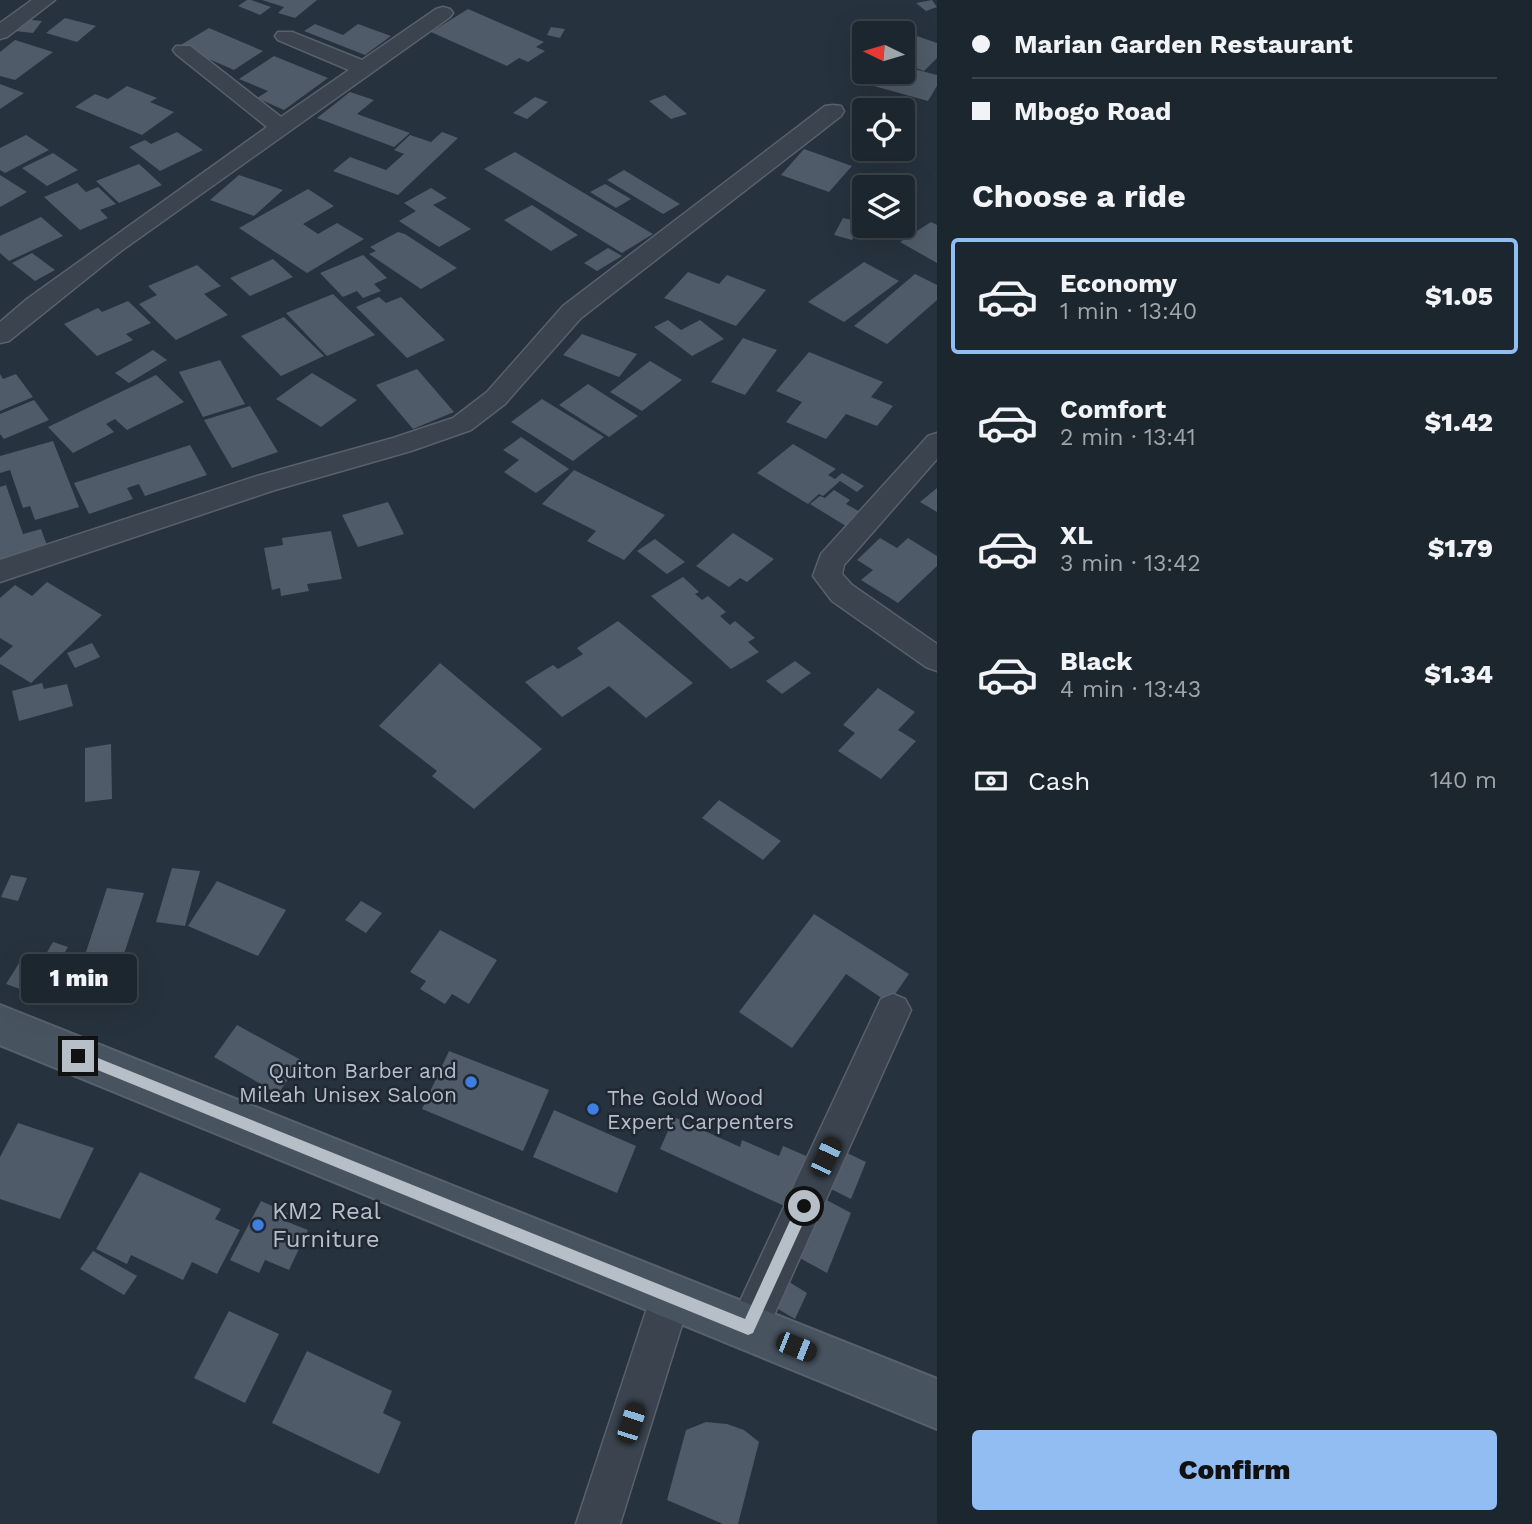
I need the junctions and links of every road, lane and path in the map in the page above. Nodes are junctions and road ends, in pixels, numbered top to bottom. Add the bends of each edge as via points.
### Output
1 (45, 0) edge
2 (443, 13) dead end
3 (0, 33) edge
4 (285, 36) dead end
5 (183, 50) dead end
6 (363, 68) junction
7 (833, 111) dead end
8 (281, 128) junction
9 (0, 335) edge
10 (937, 442) edge
11 (0, 571) edge
12 (937, 659) edge
13 (893, 1010) dead end
14 (0, 1025) edge
15 (671, 1296) junction
16 (748, 1328) junction
17 (937, 1404) edge
18 (598, 1524) edge

1 - 3 street
2 - 6 street
4 - 6 street
5 - 8 street
6 - 8 street
7 - 11 street via 572,312 496,398 462,424 267,482
8 - 9 street via 91,263
10 - 12 street via 831,561 827,576 842,593
13 - 16 street
14 - 15 main road
15 - 16 main road
15 - 18 street
16 - 17 main road

